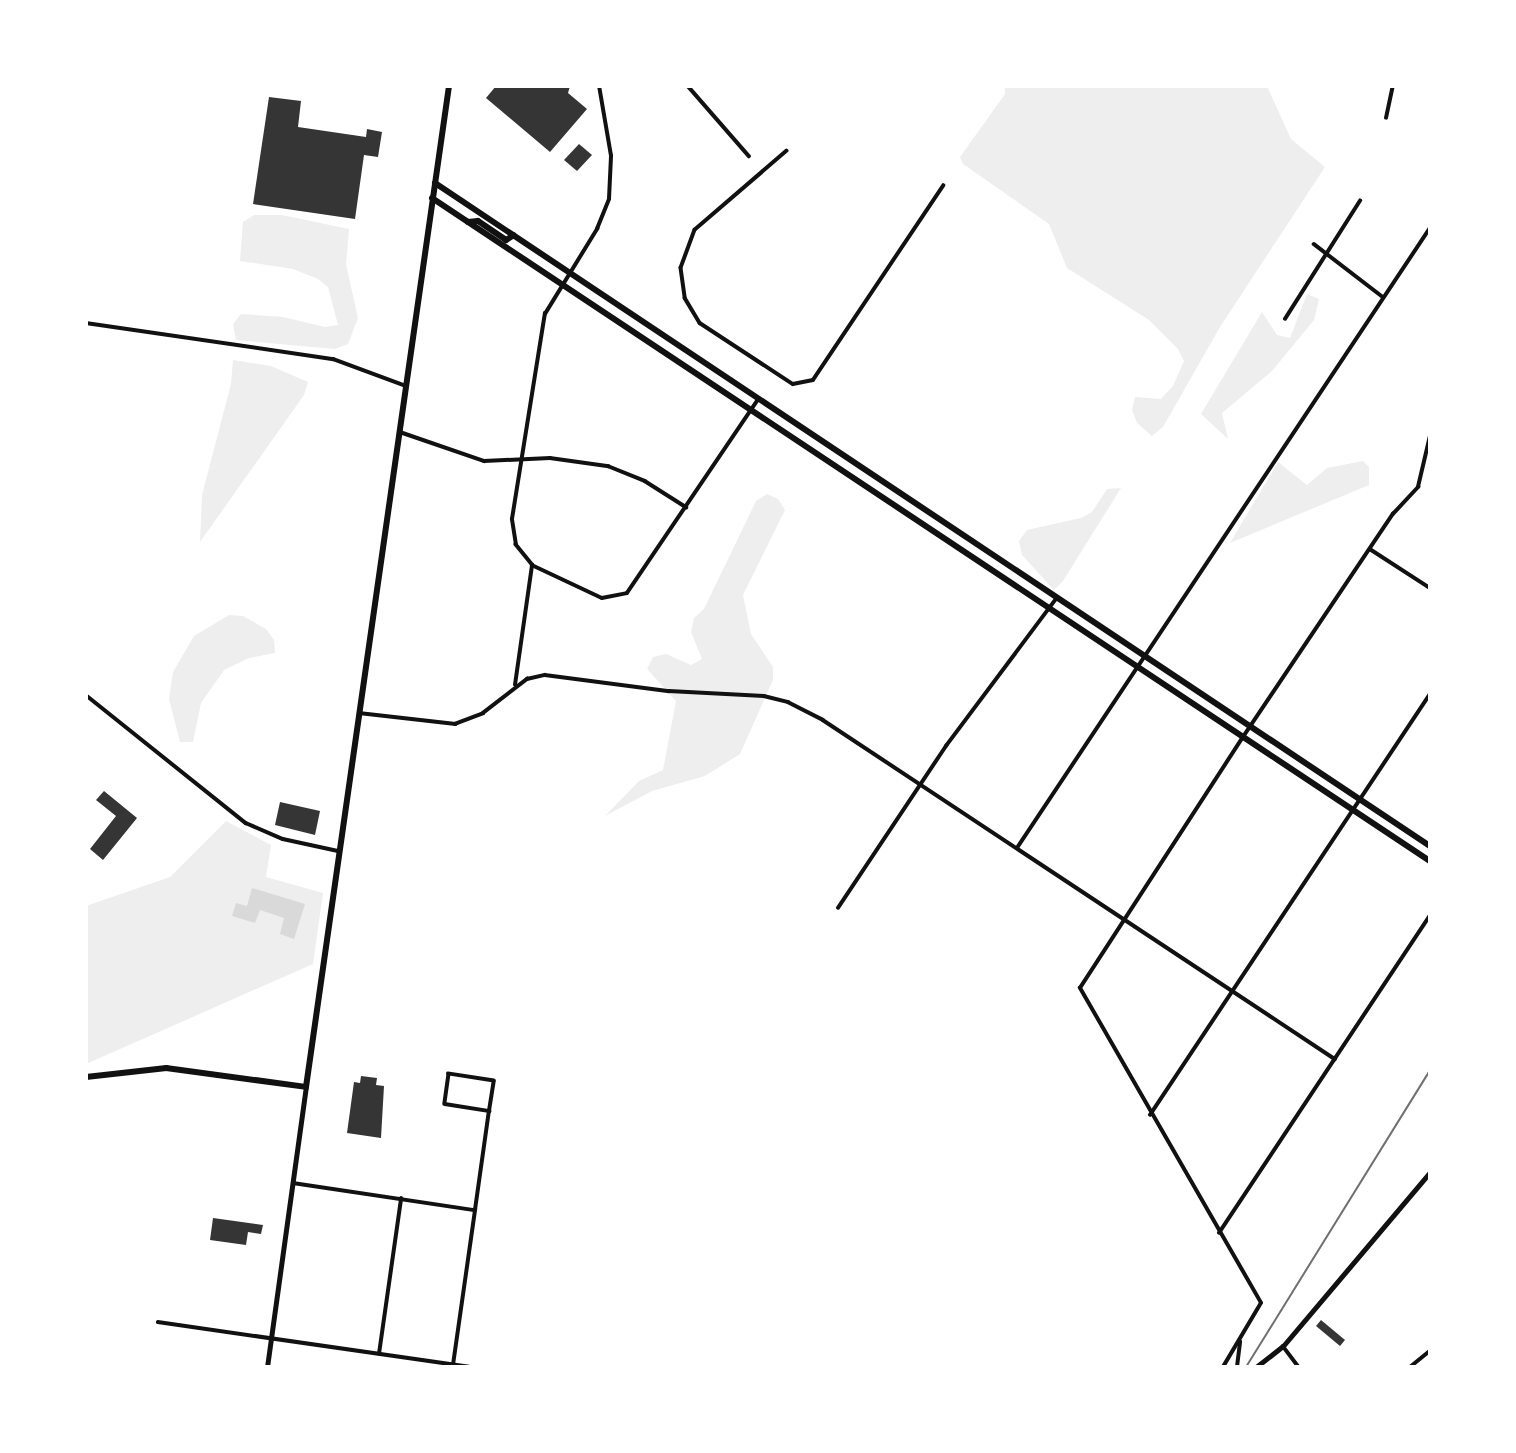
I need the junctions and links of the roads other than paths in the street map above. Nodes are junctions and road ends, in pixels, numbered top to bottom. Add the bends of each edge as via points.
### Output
1 (449, 86) edge
2 (599, 86) edge
3 (688, 86) edge
4 (1394, 86) edge
5 (1387, 118) dead end
6 (787, 151) dead end
7 (748, 156) dead end
8 (435, 183) junction
9 (943, 186) dead end
10 (432, 198) junction
11 (1360, 201) dead end
12 (468, 222) junction
13 (1430, 229) edge
14 (514, 235) junction
15 (1314, 244) dead end
16 (1328, 256) junction
17 (569, 272) junction
18 (561, 284) junction
19 (1382, 297) junction
20 (1285, 319) dead end
21 (86, 323) edge
22 (406, 386) junction
23 (759, 398) junction
24 (751, 410) junction
25 (400, 432) junction
26 (1430, 436) edge
27 (520, 461) junction
28 (686, 507) junction
29 (1370, 549) junction
30 (532, 565) junction
31 (1430, 587) edge
32 (1058, 597) junction
33 (1049, 609) junction
34 (1144, 656) junction
35 (1137, 666) junction
36 (515, 687) junction
37 (1430, 694) edge
38 (86, 695) edge
39 (359, 713) junction
40 (1250, 727) junction
41 (1242, 737) junction
42 (920, 784) junction
43 (1360, 799) junction
44 (1353, 810) junction
45 (1430, 846) edge
46 (1017, 848) junction
47 (340, 851) junction
48 (1430, 861) edge
49 (838, 908) dead end
50 (1430, 916) edge
51 (1123, 918) junction
52 (1233, 991) junction
53 (1335, 1059) junction
54 (86, 1077) edge
55 (306, 1087) junction
56 (489, 1111) junction
57 (1150, 1115) junction
58 (1429, 1176) edge
59 (293, 1183) junction
60 (401, 1199) junction
61 (475, 1210) junction
62 (1219, 1233) junction
63 (158, 1322) dead end
64 (271, 1339) junction
65 (1240, 1341) junction
66 (1283, 1346) junction
67 (1430, 1351) edge
68 (379, 1354) junction
69 (453, 1365) junction
70 (267, 1367) edge
71 (469, 1367) edge
72 (1223, 1367) edge
73 (1237, 1367) edge
74 (1256, 1367) edge
75 (1299, 1367) edge
76 (1409, 1367) edge

1 - 8 main road
2 - 17 street via 611,156 609,199 597,229
3 - 7 street
4 - 5 street
6 - 9 street via 695,230 681,268 685,298 700,323 793,384 813,380
8 - 10 main road
8 - 14 main road
10 - 12 main road
10 - 22 main road
11 - 16 street
12 - 14 main road via 478,221 506,240
12 - 18 main road
13 - 19 street
14 - 17 main road
15 - 16 street
16 - 19 street
16 - 20 street
17 - 18 street
17 - 23 main road
18 - 24 main road
18 - 27 street via 540,332
19 - 34 street
21 - 22 street via 333,359
22 - 25 main road
23 - 24 street
23 - 32 main road
24 - 28 street
24 - 33 main road
25 - 27 street via 470,459
25 - 39 main road
26 - 29 street via 1422,479
27 - 28 street via 571,459 608,466 645,481
27 - 30 street via 513,535
28 - 30 street via 634,585 619,597 601,598
29 - 31 street
29 - 40 street
30 - 36 street
32 - 33 street
32 - 34 main road
33 - 35 main road
33 - 42 street
34 - 35 street
34 - 40 main road
35 - 41 main road
35 - 46 street
36 - 39 street via 483,713 454,724
36 - 42 street via 545,675 778,699 823,720
37 - 43 street
38 - 47 street via 246,823 283,839
39 - 47 main road
40 - 41 street
40 - 43 main road
41 - 44 main road
41 - 51 street
42 - 46 street
42 - 49 street
43 - 44 street
43 - 45 main road
44 - 48 main road
44 - 52 street
46 - 51 street
47 - 55 main road
50 - 53 street
51 - 52 street
51 - 57 street via 1084,977 1082,997
52 - 53 street
52 - 57 street
53 - 62 street
54 - 55 main road via 166,1068
55 - 59 main road
56 - 56 street via 445,1104 449,1074 494,1080
56 - 61 street
57 - 62 street
58 - 66 main road
59 - 60 street
59 - 64 main road
60 - 61 street
60 - 68 street
61 - 69 street
62 - 65 street via 1261,1307
63 - 64 street
64 - 68 street
64 - 70 main road
65 - 72 street
65 - 73 street
66 - 74 main road
66 - 75 street
67 - 76 street
68 - 69 street
69 - 71 street

